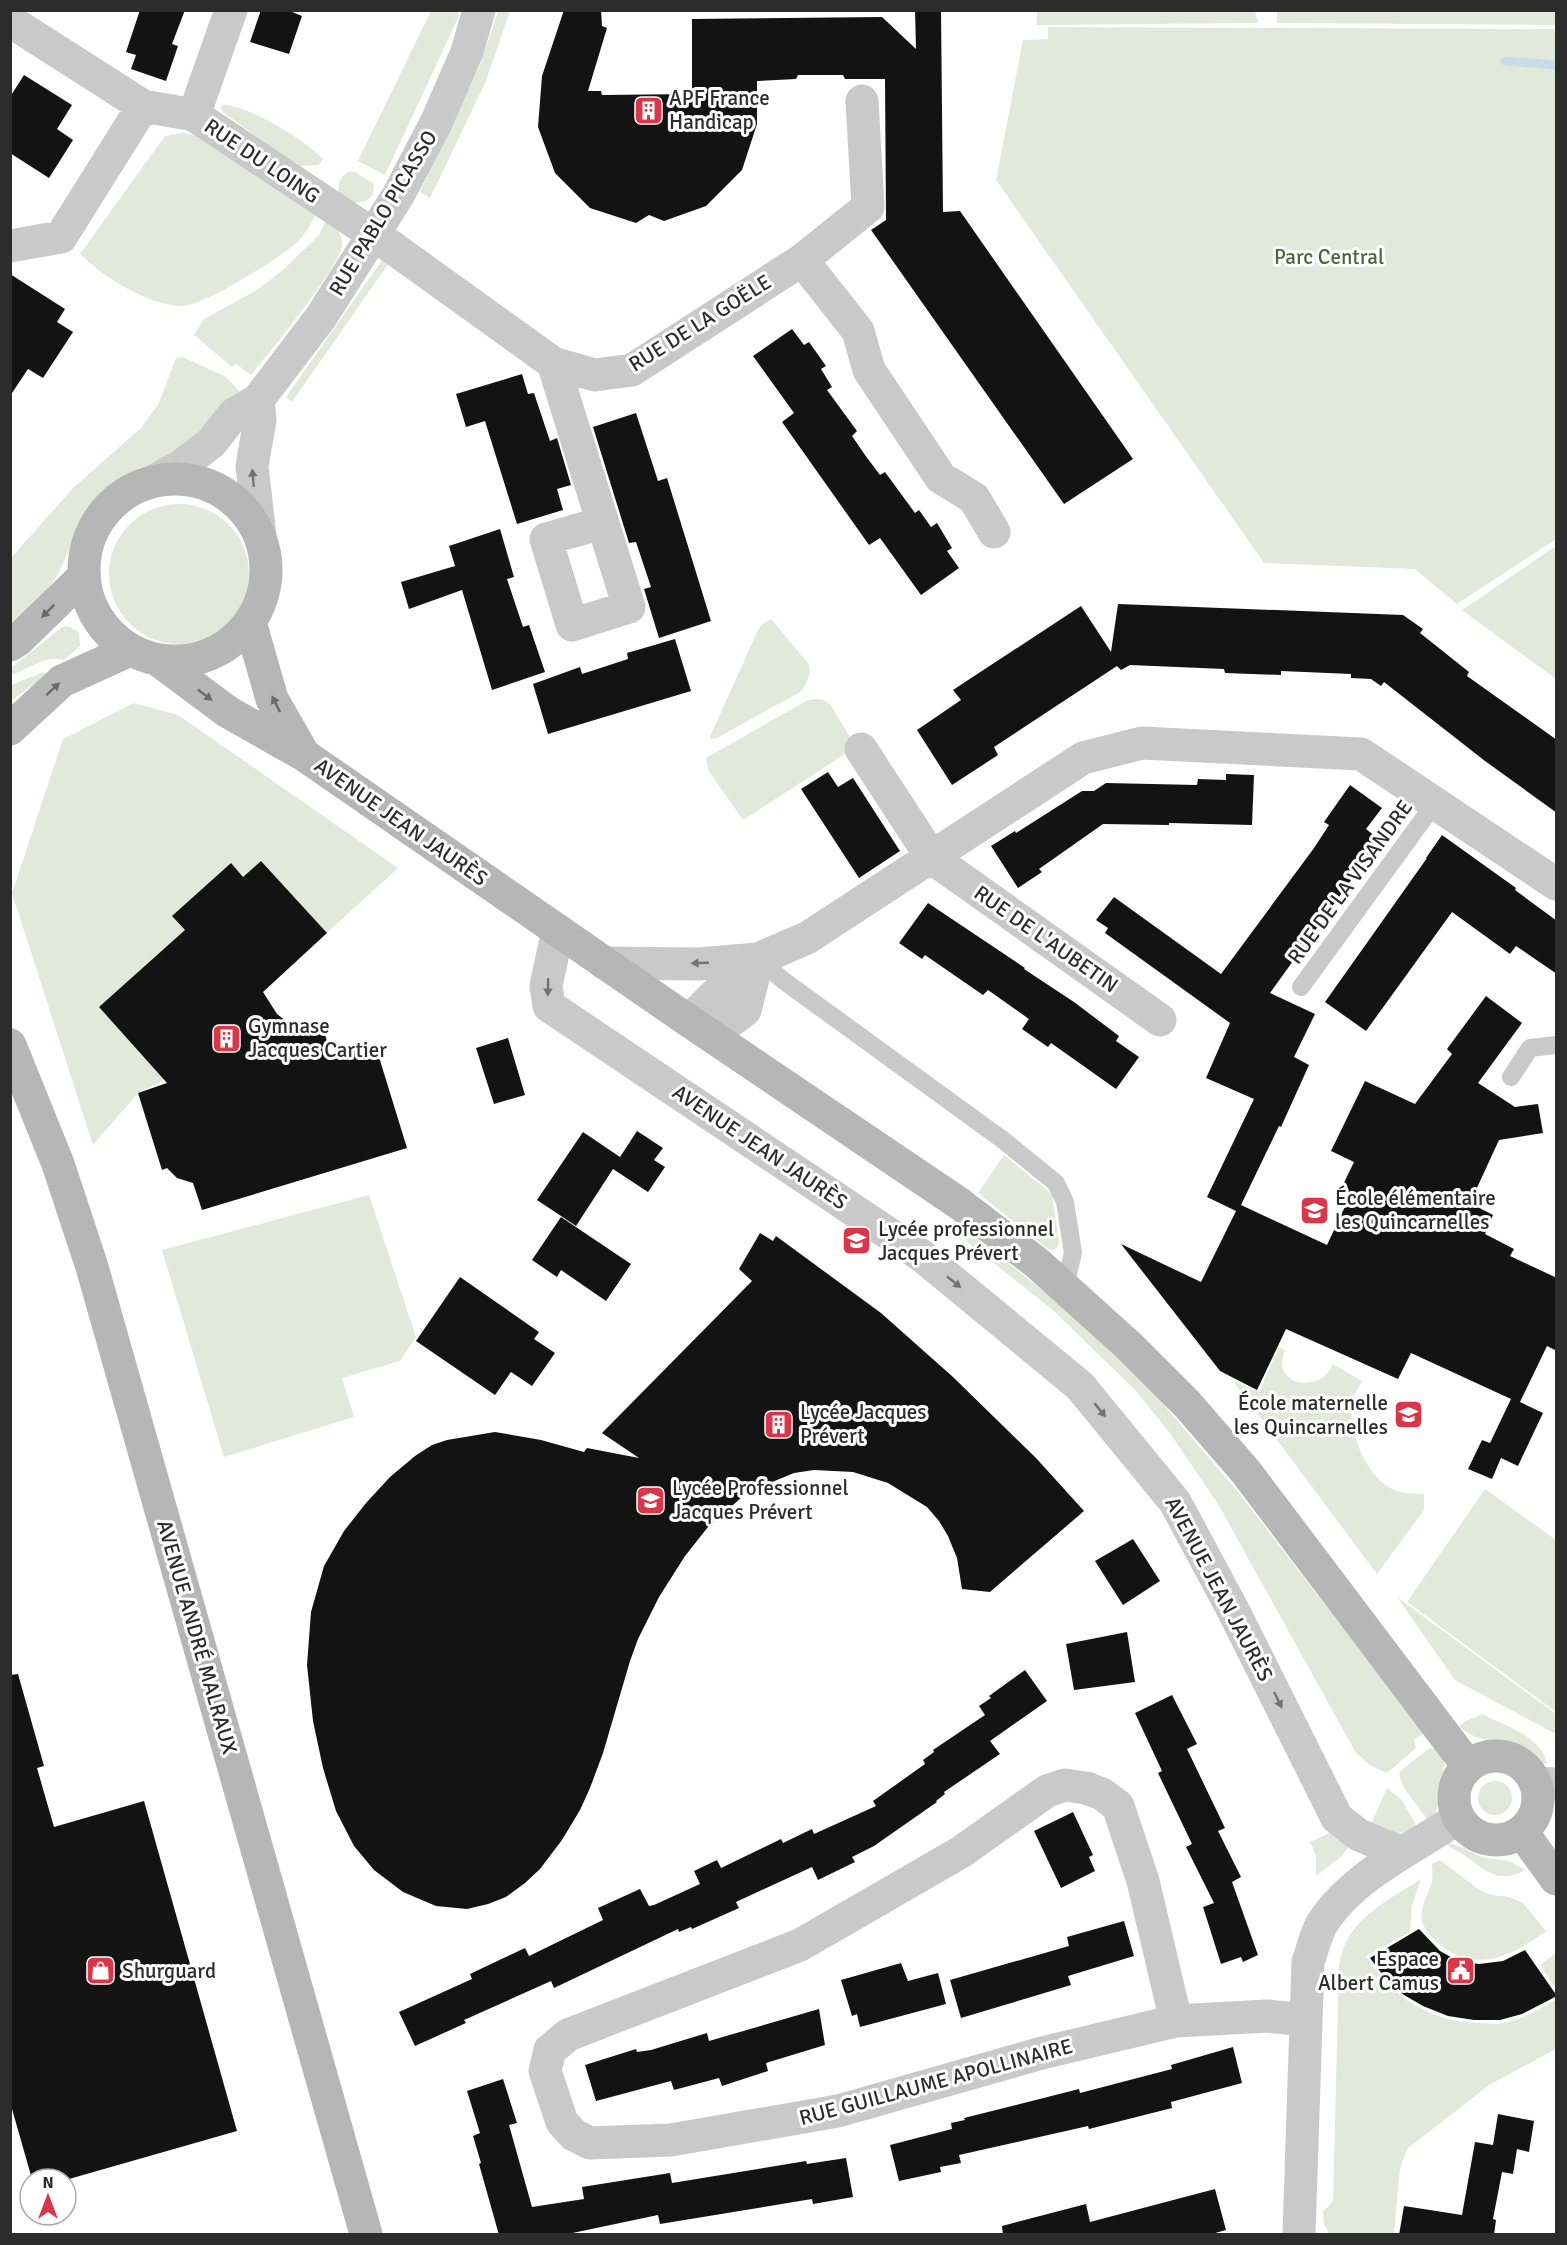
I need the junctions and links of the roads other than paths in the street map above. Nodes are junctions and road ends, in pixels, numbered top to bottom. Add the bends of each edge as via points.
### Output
1 (231, 10) edge
2 (479, 10) edge
3 (10, 21) edge
4 (862, 101) dead end
5 (143, 106) junction
6 (194, 115) junction
7 (373, 236) junction
8 (10, 246) edge
9 (802, 260) junction
10 (553, 363) junction
11 (258, 400) junction
12 (151, 482) junction
13 (602, 523) dead end
14 (994, 532) dead end
15 (260, 536) junction
16 (84, 576) junction
17 (250, 622) junction
18 (10, 645) edge
19 (144, 655) junction
20 (10, 729) edge
21 (861, 749) dead end
22 (304, 755) junction
23 (1435, 803) junction
24 (932, 858) junction
25 (1557, 884) edge
26 (558, 930) junction
27 (758, 959) junction
28 (604, 963) junction
29 (1301, 987) dead end
30 (1160, 1020) dead end
31 (700, 1028) junction
32 (1557, 1044) edge
33 (10, 1046) edge
34 (1511, 1077) dead end
35 (1065, 1287) junction
36 (1468, 1766) junction
37 (1546, 1784) edge
38 (1458, 1818) junction
39 (1522, 1832) junction
40 (1402, 1853) junction
41 (1557, 1879) edge
42 (1306, 2020) junction
43 (1176, 2021) junction
44 (366, 2235) edge
45 (1299, 2235) edge

1 - 6 street
2 - 7 street, RUE PABLO PICASSO via 467,52 436,123
3 - 5 street, RUE DU LOING
4 - 9 street, RUE DE LA GOËLE via 868,207
5 - 6 street, RUE DU LOING
5 - 8 street via 61,237
6 - 7 street, RUE DU LOING
7 - 10 street, RUE DE LA GOËLE
7 - 11 street, RUE PABLO PICASSO via 321,317
9 - 10 street, RUE DE LA GOËLE via 632,370 595,375
9 - 14 street via 858,331 868,370 941,478 974,498
10 - 13 street
11 - 12 street, RUE PABLO PICASSO via 234,414 196,455
15 -> 11 street via 252,466 260,420
12 - 15 street via 177,479 203,483 227,495 246,513
12 - 16 street via 123,495 101,517 87,545
15 - 17 street via 266,565 263,595
16 -> 18 street
16 - 19 street via 90,605 106,631
17 - 19 street via 232,641 210,654 184,661
22 -> 17 street, AVENUE JEAN JAURÈS via 272,699
20 -> 19 street via 62,681
19 -> 22 street, AVENUE JEAN JAURÈS via 228,712
21 - 24 street
22 - 26 street, AVENUE JEAN JAURÈS
23 - 24 street via 1360,754 1142,742 1083,758
23 - 25 street
23 - 29 lane, RUE DE LA VISANDRE
24 - 27 street via 807,938
24 - 30 street, RUE DE L'AUBETIN
26 - 28 street, AVENUE JEAN JAURÈS
26 -> 40 street, AVENUE JEAN JAURÈS via 546,986 549,1006 922,1256 1080,1386 1175,1502 1337,1818 1359,1835
27 -> 28 street via 698,964
27 - 31 street via 745,1010
27 - 35 lane via 1056,1182 1065,1202 1073,1253
28 - 31 street, AVENUE JEAN JAURÈS
31 - 35 street, AVENUE JEAN JAURÈS via 960,1204
32 - 34 lane via 1530,1048
33 - 44 street, AVENUE ANDRÉ MALRAUX via 58,1164 92,1267
35 - 36 street, AVENUE JEAN JAURÈS via 1188,1405 1246,1472
36 - 37 street via 1482,1758 1515,1759
36 - 38 street via 1454,1790
37 - 39 street via 1532,1822
38 - 39 street via 1480,1838 1509,1839
38 - 40 street
39 - 41 street
40 - 42 street via 1345,1894 1323,1921 1308,1962
42 - 43 street, RUE GUILLAUME APOLLINAIRE via 1267,2016
42 - 45 street
43 - 43 street, RUE GUILLAUME APOLLINAIRE via 838,2111 671,2140 590,2143 582,2139 562,2122 545,2071 550,2050 567,2035 800,1945 960,1852 1047,1791 1065,1785 1102,1794 1118,1806 1143,1881

